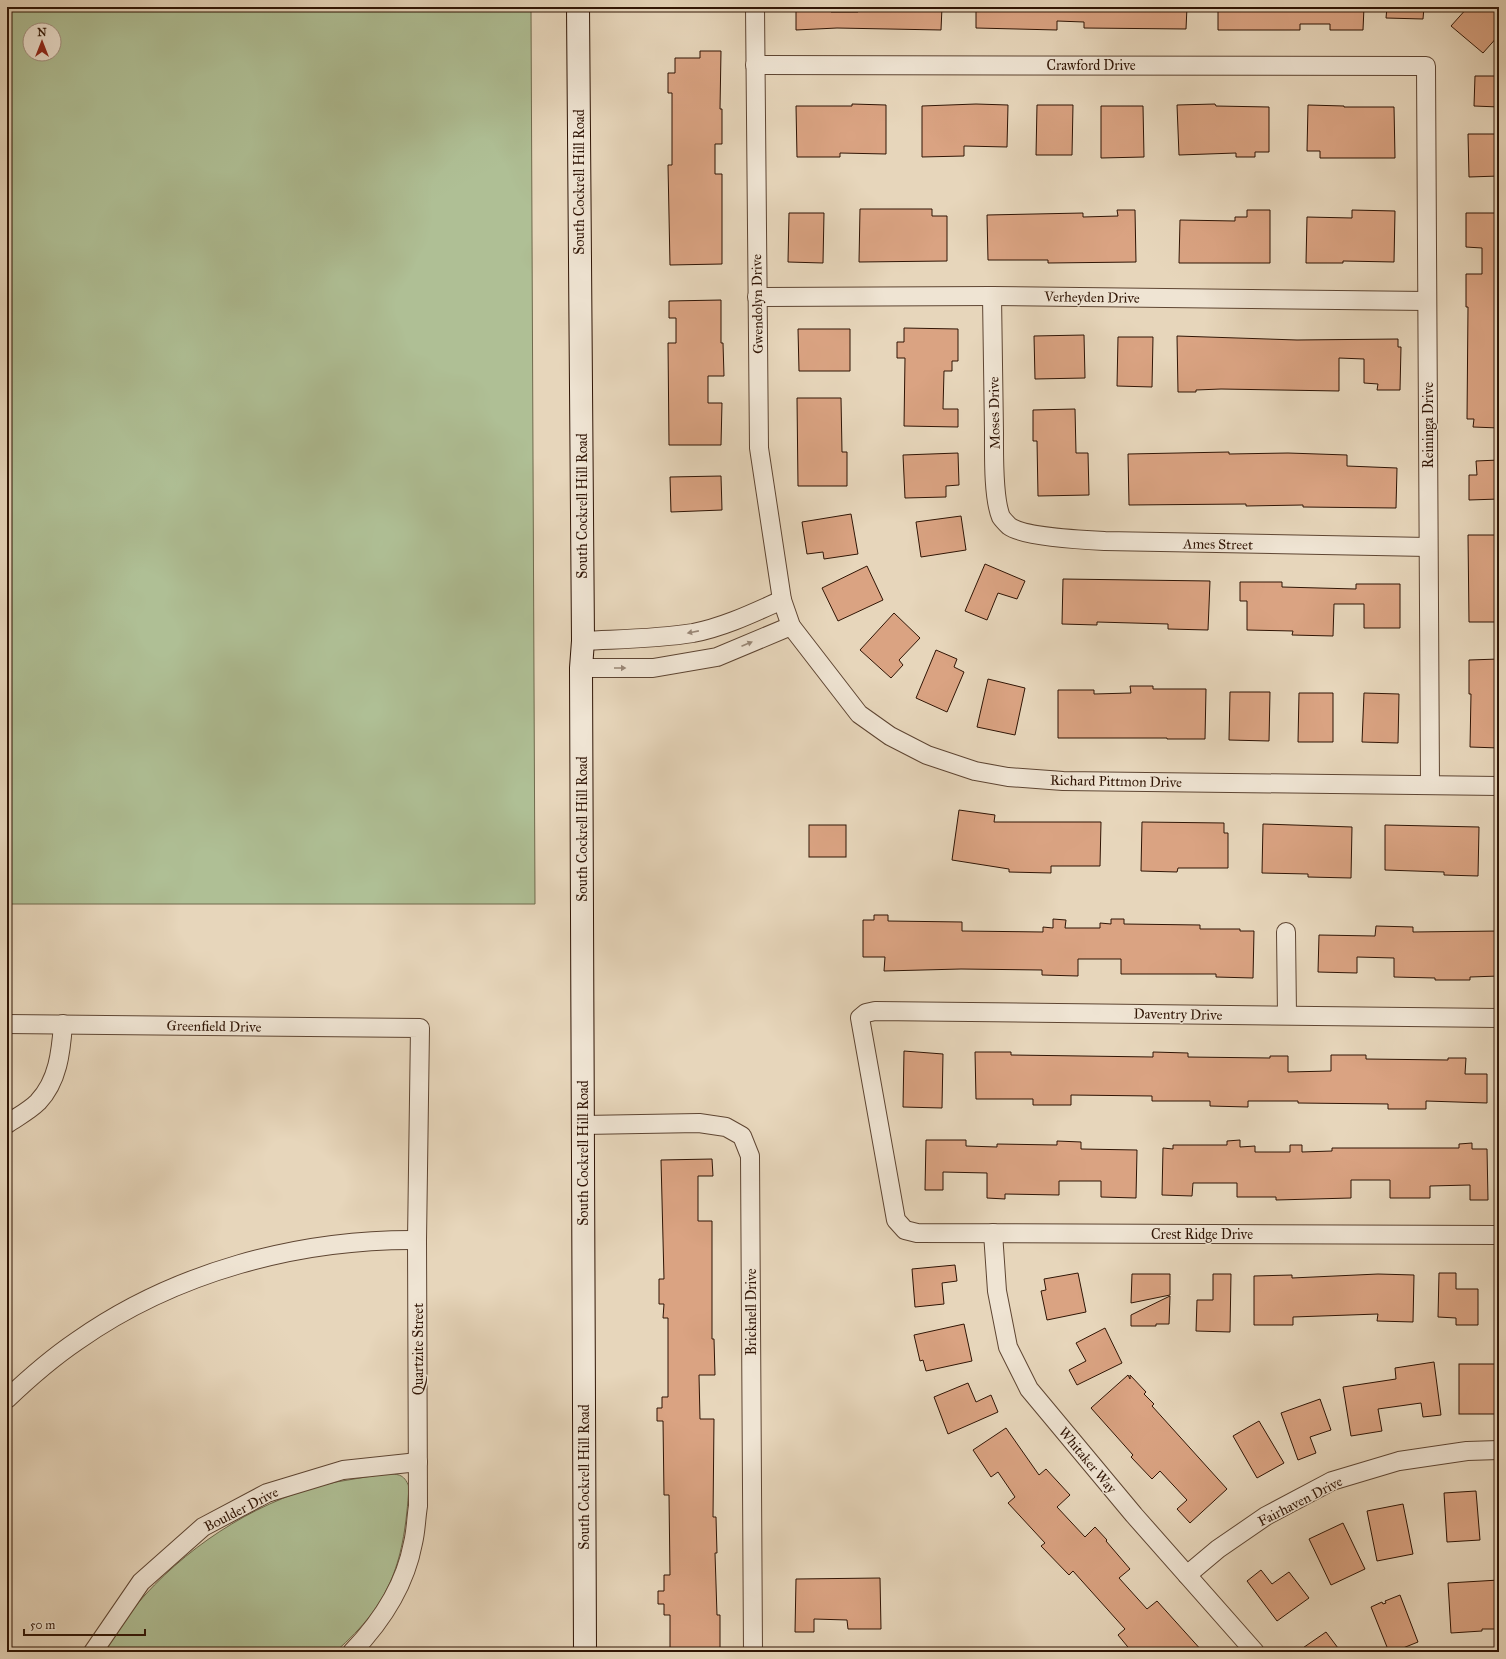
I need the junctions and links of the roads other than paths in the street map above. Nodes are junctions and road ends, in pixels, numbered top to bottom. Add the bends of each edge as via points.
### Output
1 (578, 7) edge
2 (755, 7) edge
3 (755, 65) junction
4 (1426, 66) joint
5 (992, 296) junction
6 (757, 298) junction
7 (1427, 301) junction
8 (1010, 527) joint
9 (1428, 547) junction
10 (782, 600) junction
11 (791, 626) junction
12 (583, 641) junction
13 (581, 668) junction
14 (1430, 785) junction
15 (1499, 786) edge
16 (1286, 932) dead end
17 (1287, 1015) junction
18 (1499, 1018) edge
19 (7, 1024) edge
20 (63, 1024) junction
21 (420, 1028) joint
22 (7, 1124) edge
23 (583, 1125) junction
24 (905, 1230) joint
25 (993, 1233) junction
26 (1499, 1236) edge
27 (417, 1240) junction
28 (7, 1399) edge
29 (1499, 1450) edge
30 (418, 1462) junction
31 (1187, 1575) junction
32 (93, 1652) edge
33 (352, 1652) edge
34 (585, 1652) edge
35 (753, 1652) edge
36 (1255, 1652) edge

1 - 12 main road, South Cockrell Hill Road
2 - 3 street, Gwendolyn Drive
3 - 4 street, Crawford Drive
3 - 6 street, Gwendolyn Drive
4 - 7 street, Reininga Drive
5 - 6 street, Verheyden Drive
5 - 7 street, Verheyden Drive
5 - 8 street, Moses Drive via 994,469 1002,518
6 - 10 street, Gwendolyn Drive via 759,448
7 - 9 street, Reininga Drive
8 - 9 street, Ames Street via 1019,532 1105,542
9 - 14 street, Reininga Drive
10 - 11 street, Gwendolyn Drive
10 -> 12 street via 739,619 694,633
13 -> 11 street via 653,668 717,657
11 - 14 street, Richard Pittmon Drive via 859,714 890,736 927,755 975,771 1008,777 1063,781
12 - 13 main road, South Cockrell Hill Road
13 - 23 main road, South Cockrell Hill Road
14 - 15 street, Richard Pittmon Drive
16 - 17 street
17 - 18 street, Daventry Drive
17 - 24 street, Daventry Drive via 875,1011 866,1013 860,1018 896,1220
19 - 20 street, Greenfield Drive
20 - 21 street, Greenfield Drive
20 - 22 street via 56,1072 48,1089 38,1102
21 - 27 street, Quartzite Street
23 - 34 main road, South Cockrell Hill Road
23 - 35 street, Bricknell Drive via 699,1123 726,1127 742,1136 750,1156
24 - 25 street, Crest Ridge Drive via 917,1233
25 - 26 street, Crest Ridge Drive
25 - 31 street, Whitaker Way via 997,1291 1008,1347 1029,1389
27 - 28 street via 382,1239 315,1247 216,1270 172,1288 118,1315 35,1372
27 - 30 street, Quartzite Street
29 - 31 street, Fairhaven Drive via 1467,1451 1399,1461 1332,1481 1266,1516 1218,1549
30 - 32 street, Boulder Drive via 343,1470 267,1493 203,1527 141,1582
30 - 33 street, Quartzite Street via 418,1506 413,1543 403,1578 389,1607 370,1634
31 - 36 street, Whitaker Way

